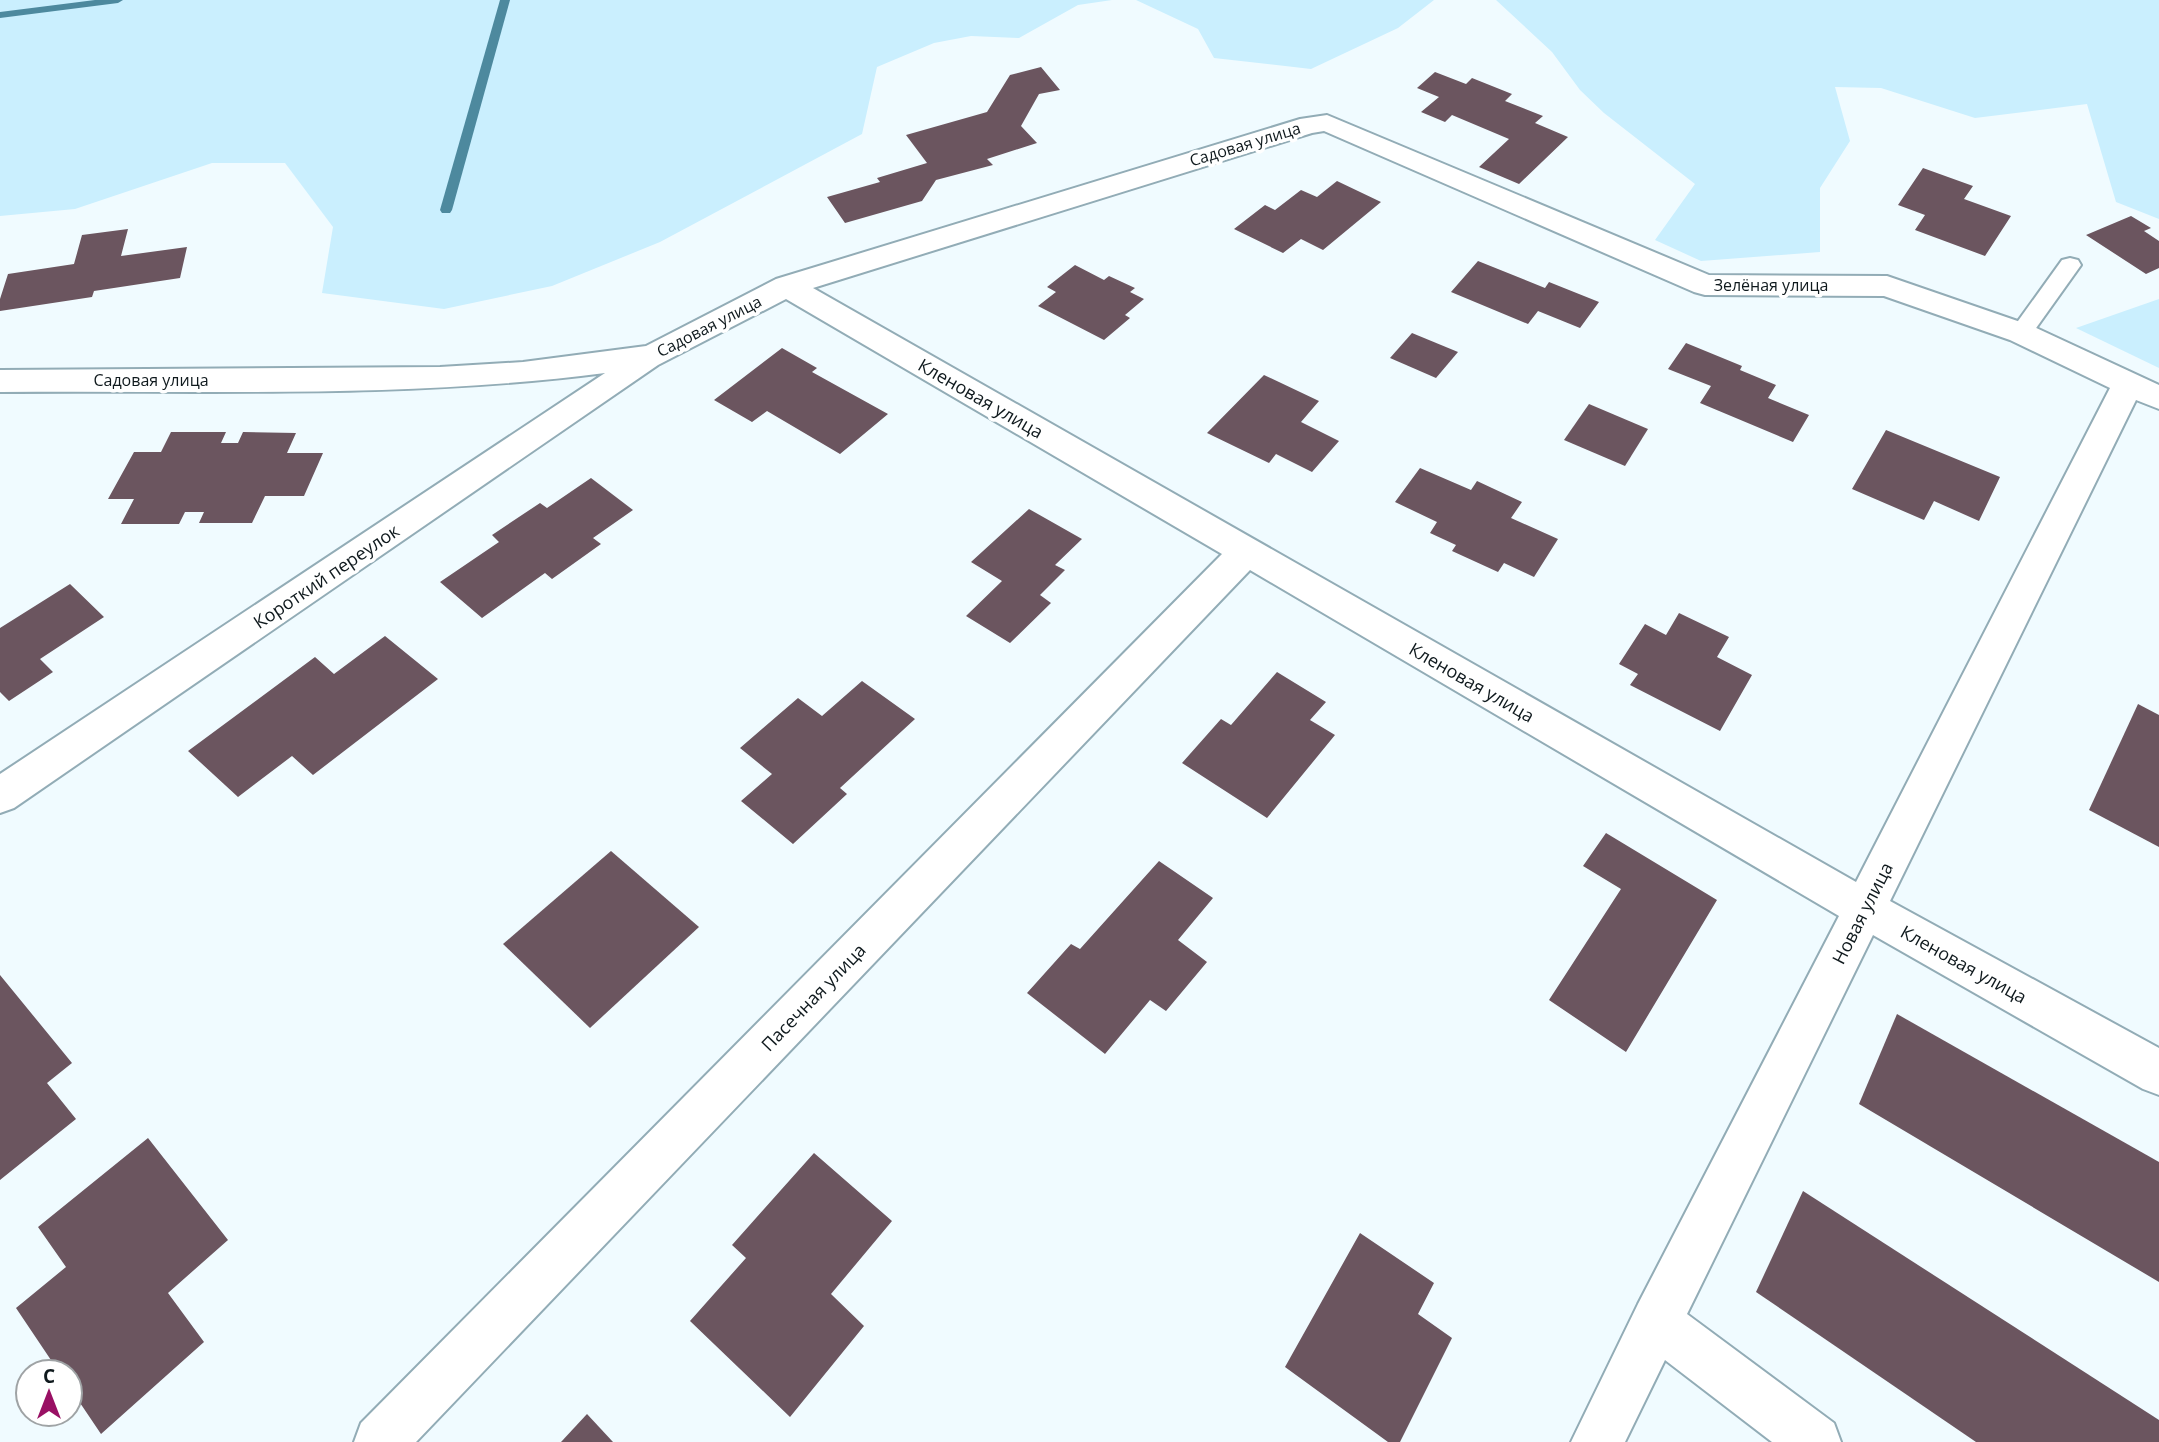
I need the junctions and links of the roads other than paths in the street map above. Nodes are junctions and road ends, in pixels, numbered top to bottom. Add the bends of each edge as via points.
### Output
1 (1309, 125) joint
2 (2070, 265) dead end
3 (788, 286) junction
4 (2021, 333) junction
5 (653, 356) junction
6 (0, 381) edge
7 (2143, 392) edge
8 (1246, 552) junction
9 (0, 796) edge
10 (1864, 908) junction
11 (2159, 1073) edge
12 (1656, 1322) junction
13 (380, 1442) edge
14 (1597, 1442) edge
15 (1815, 1442) edge

1 - 3 street, Садовая улица
1 - 4 street, Зелёная улица via 1338,126 1705,285 1887,286
2 - 4 lane
3 - 5 street, Садовая улица
3 - 8 street, Кленовая улица
4 - 7 street, Зелёная улица
5 - 6 street, Садовая улица via 523,373 440,378
5 - 9 street, Короткий переулок
7 - 10 street, Новая улица
8 - 10 street, Кленовая улица
8 - 13 street, Пасечная улица
10 - 11 street, Кленовая улица
10 - 12 street, Новая улица
12 - 14 street, Новая улица
12 - 15 street

